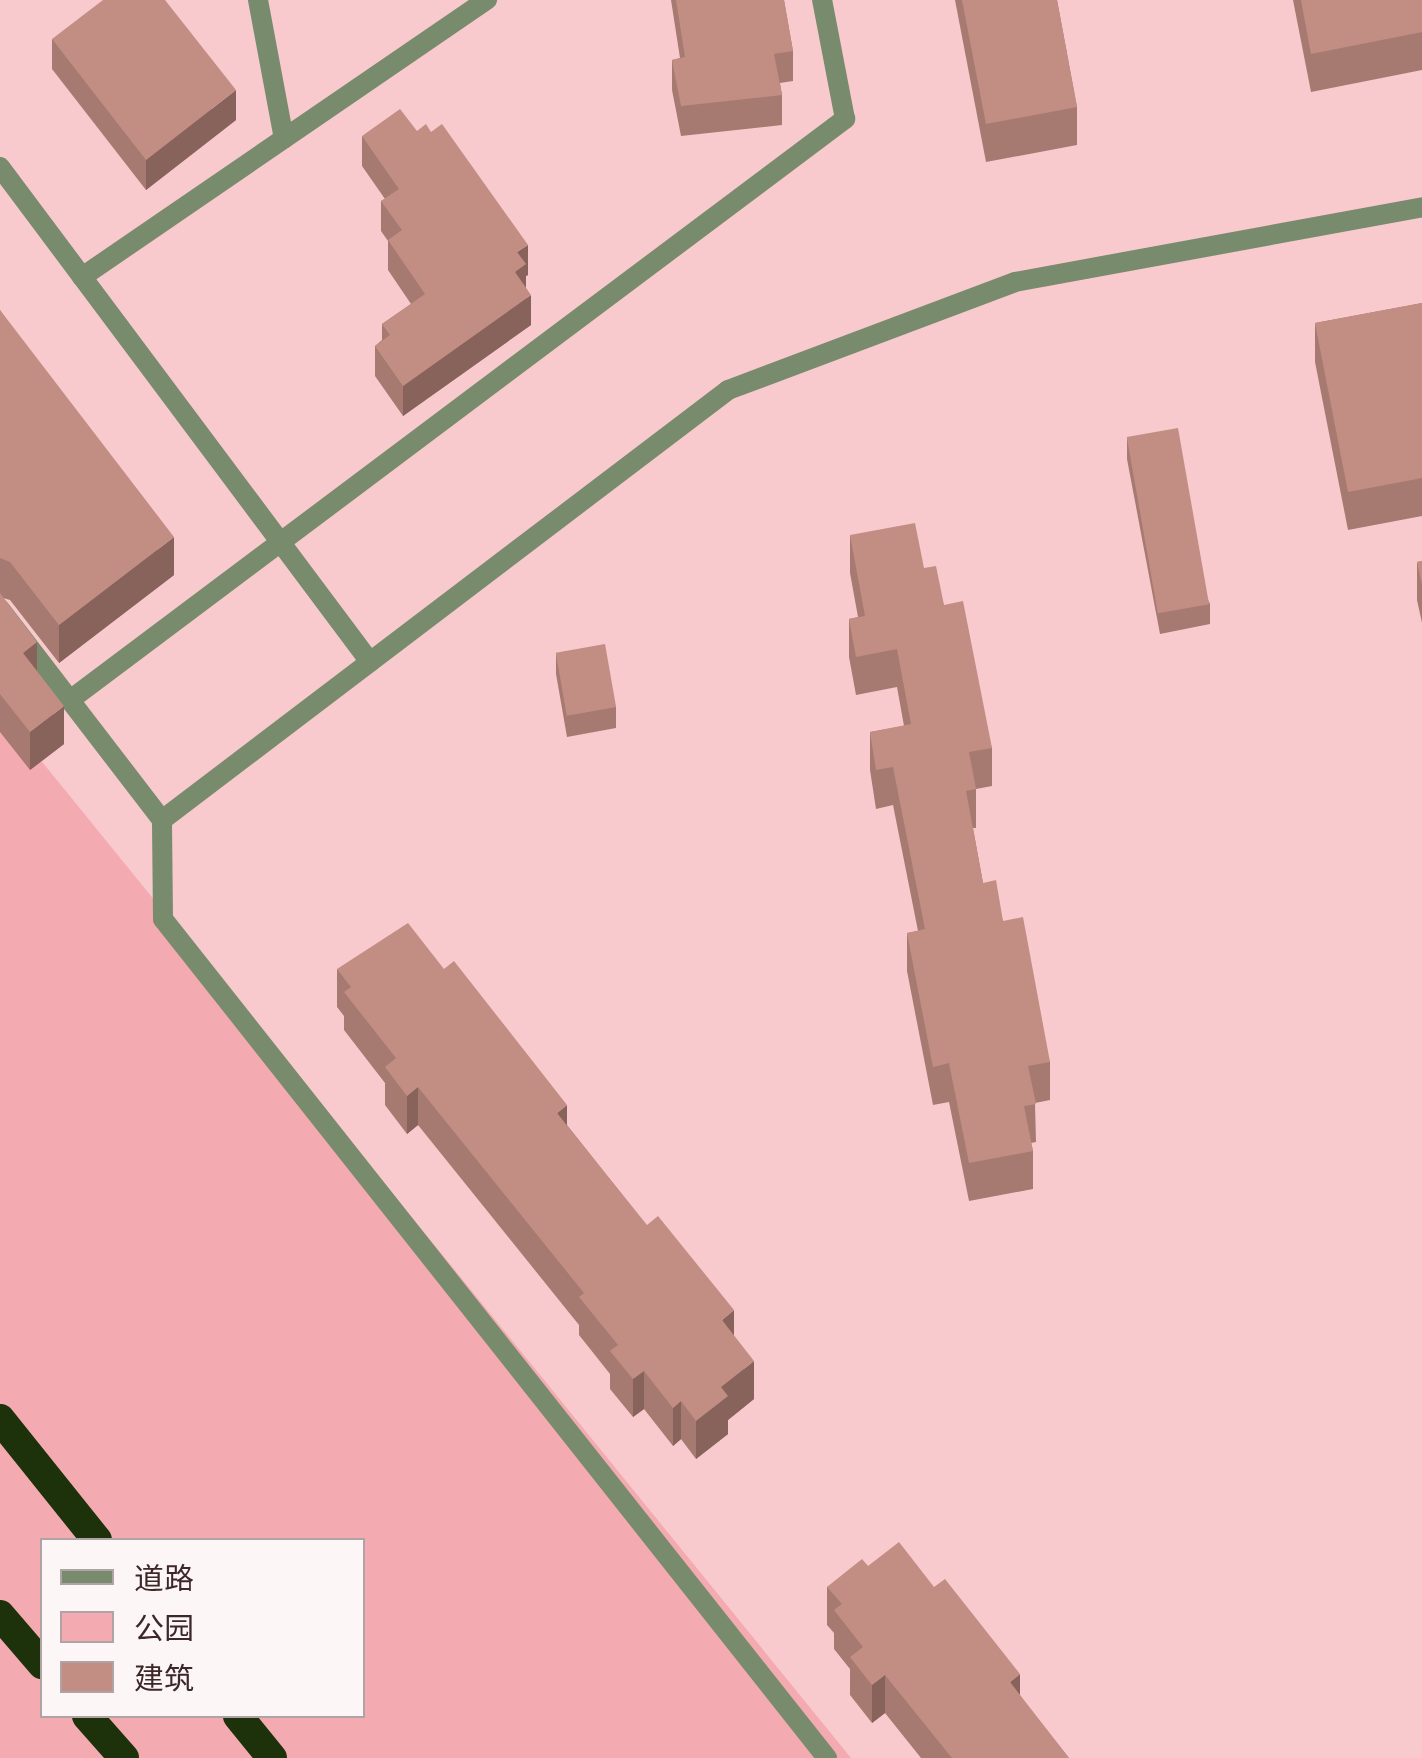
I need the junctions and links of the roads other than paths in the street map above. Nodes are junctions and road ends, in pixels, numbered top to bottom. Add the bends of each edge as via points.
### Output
1 (258, 0) edge
2 (487, 0) edge
3 (822, 0) edge
4 (284, 139) junction
5 (0, 167) edge
6 (1422, 206) edge
7 (82, 277) junction
8 (283, 546) junction
9 (0, 609) edge
10 (370, 662) junction
11 (70, 700) junction
12 (162, 820) junction
13 (0, 1419) edge
14 (96, 1538) edge
15 (0, 1615) edge
16 (40, 1662) edge
17 (89, 1718) edge
18 (240, 1718) edge
19 (124, 1758) edge
20 (272, 1758) edge
21 (826, 1758) edge

1 - 4 street
2 - 4 street
3 - 8 street via 844,119
4 - 7 street
5 - 7 street
6 - 10 street via 1015,282 728,390
7 - 8 street
8 - 10 street
8 - 11 street
9 - 11 street
10 - 12 street
11 - 12 street
12 - 21 street via 164,919
13 - 14 highway
15 - 16 highway
17 - 19 highway
18 - 20 highway

